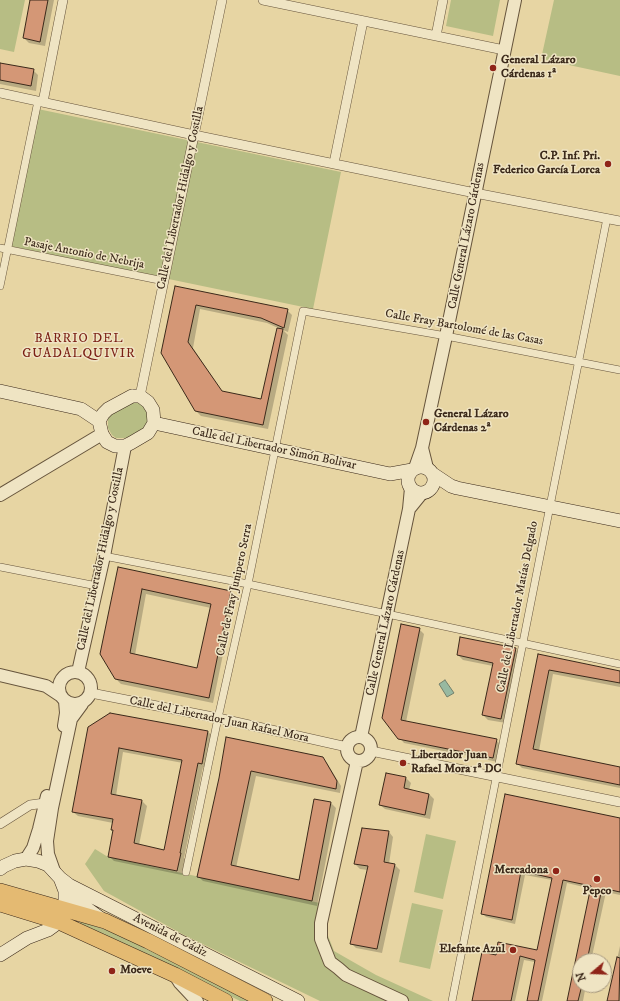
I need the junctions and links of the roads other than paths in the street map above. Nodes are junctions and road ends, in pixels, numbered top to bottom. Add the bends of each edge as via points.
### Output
1 (63, 0) edge
2 (222, 0) edge
3 (263, 0) edge
4 (443, 0) edge
5 (515, 0) edge
6 (295, 3) edge
7 (363, 21) junction
8 (436, 36) junction
9 (504, 50) junction
10 (0, 93) edge
11 (40, 101) junction
12 (194, 135) junction
13 (334, 163) junction
14 (475, 193) junction
15 (606, 218) junction
16 (620, 221) edge
17 (4, 249) edge
18 (164, 281) junction
19 (0, 286) edge
20 (303, 311) joint
21 (446, 336) junction
22 (578, 361) junction
23 (620, 370) edge
24 (0, 392) edge
25 (140, 396) junction
26 (100, 421) junction
27 (154, 423) junction
28 (102, 434) junction
29 (125, 446) junction
30 (275, 450) junction
31 (422, 470) junction
32 (394, 474) junction
33 (452, 486) junction
34 (418, 489) junction
35 (0, 495) edge
36 (549, 507) junction
37 (620, 521) edge
38 (104, 556) junction
39 (0, 567) edge
40 (248, 584) junction
41 (97, 586) junction
42 (388, 614) junction
43 (522, 643) junction
44 (620, 664) edge
45 (78, 672) junction
46 (0, 675) edge
47 (61, 680) junction
48 (46, 686) junction
49 (91, 693) junction
50 (63, 699) junction
51 (82, 704) junction
52 (218, 718) junction
53 (361, 737) junction
54 (347, 747) junction
55 (371, 751) junction
56 (357, 761) junction
57 (496, 776) junction
58 (620, 802) edge
59 (45, 803) junction
60 (0, 824) edge
61 (26, 859) junction
62 (1, 867) edge
63 (186, 872) dead end
64 (57, 874) junction
65 (0, 890) edge
66 (65, 891) junction
67 (0, 904) edge
68 (62, 915) junction
69 (105, 921) junction
70 (0, 955) edge
71 (175, 975) junction
72 (222, 979) junction
73 (281, 992) junction
74 (197, 1001) edge
75 (225, 1001) edge
76 (265, 1001) edge
77 (298, 1001) edge
78 (402, 1001) edge
79 (452, 1001) edge

1 - 11 street
2 - 12 street, Calle del Libertador Hidalgo y Costilla
3 - 6 street
4 - 8 street
5 - 9 street, Calle General Lázaro Cárdenas
6 - 7 street
7 - 8 street
7 - 13 street
8 - 9 street
9 - 14 street, Calle General Lázaro Cárdenas
10 - 11 street
11 - 12 street
11 - 17 street
12 - 13 street
12 - 18 street, Calle del Libertador Hidalgo y Costilla
13 - 14 street
14 - 15 street
14 - 21 street, Calle General Lázaro Cárdenas
15 - 16 street
15 - 22 street, Calle del Libertador Matías Delgado
17 - 18 street, Pasaje Antonio de Nebrija
17 - 19 street
18 - 25 street, Calle del Libertador Hidalgo y Costilla
20 - 21 street, Calle Fray Bartolomé de las Casas
20 - 30 street, Calle de Fray Junipero Serra
21 - 22 street, Calle Fray Bartolomé de las Casas
21 - 31 street, Calle General Lázaro Cárdenas via 422,448
22 - 23 street, Calle Fray Bartolomé de las Casas
22 - 36 street, Calle del Libertador Matías Delgado
24 - 26 main road via 81,408
25 - 26 main road via 124,399 108,409
25 - 27 main road via 153,410
26 - 28 main road
27 - 29 main road via 148,433
27 - 30 main road, Calle del Libertador Simón Bolivar
28 - 29 main road via 107,442 115,446
28 - 35 street
29 - 38 street, Calle del Libertador Hidalgo y Costilla
30 - 32 main road, Calle del Libertador Simón Bolivar
30 - 40 street, Calle de Fray Junipero Serra
31 - 32 main road, Calle del Libertador Simón Bolivar
31 - 33 main road
31 - 34 main road via 408,477
31 - 34 main road via 434,482
32 - 34 main road, Calle del Libertador Simón Bolivar
33 - 34 main road
33 - 36 main road
34 - 42 street, Calle General Lázaro Cárdenas via 409,509
36 - 37 main road
36 - 43 street, Calle del Libertador Matías Delgado
38 - 40 street
38 - 41 street, Calle del Libertador Hidalgo y Costilla
39 - 41 street
40 - 42 street
40 - 52 street, Calle de Fray Junipero Serra
41 - 45 street, Calle del Libertador Hidalgo y Costilla
42 - 43 street
42 - 53 street, Calle General Lázaro Cárdenas
43 - 44 street
43 - 57 street, Calle del Libertador Matías Delgado
45 - 47 street via 68,674
45 - 49 street via 88,677 91,682
46 - 48 street
47 - 48 street
47 - 50 street via 59,690
48 - 50 street
49 - 51 street
49 - 52 street, Calle del Libertador Juan Rafael Mora
50 - 51 street via 73,705
50 - 59 street via 66,713 64,725
51 - 64 street via 71,718 47,840 48,854
52 - 54 street, Calle del Libertador Juan Rafael Mora
52 - 63 street, Calle de Fray Junipero Serra
53 - 54 street via 351,740
53 - 55 street via 368,740
54 - 56 street via 351,757
55 - 56 street via 365,760
55 - 57 street
56 - 78 street via 321,923 321,939 330,962 346,974
57 - 58 street
57 - 79 street, Calle del Libertador Matías Delgado
59 - 60 street via 30,806
59 - 61 street via 33,848
61 - 62 main road
61 - 64 main road, Avenida de Cádiz via 38,861
64 - 66 main road
64 - 73 main road, Avenida de Cádiz via 69,885
65 - 68 main road, Avenida de Cádiz
66 - 68 main road
66 - 69 main road, Avenida de Cádiz
67 - 68 main road, Avenida de Cádiz
68 - 69 main road, Avenida de Cádiz
68 - 70 main road via 48,930 27,938
68 - 71 main road, Avenida de Cádiz
69 - 72 main road, Avenida de Cádiz
71 - 74 street
71 - 75 main road, Avenida de Cádiz
72 - 73 main road, Avenida de Cádiz via 252,990
72 - 76 main road, Avenida de Cádiz
73 - 77 main road, Avenida de Cádiz

